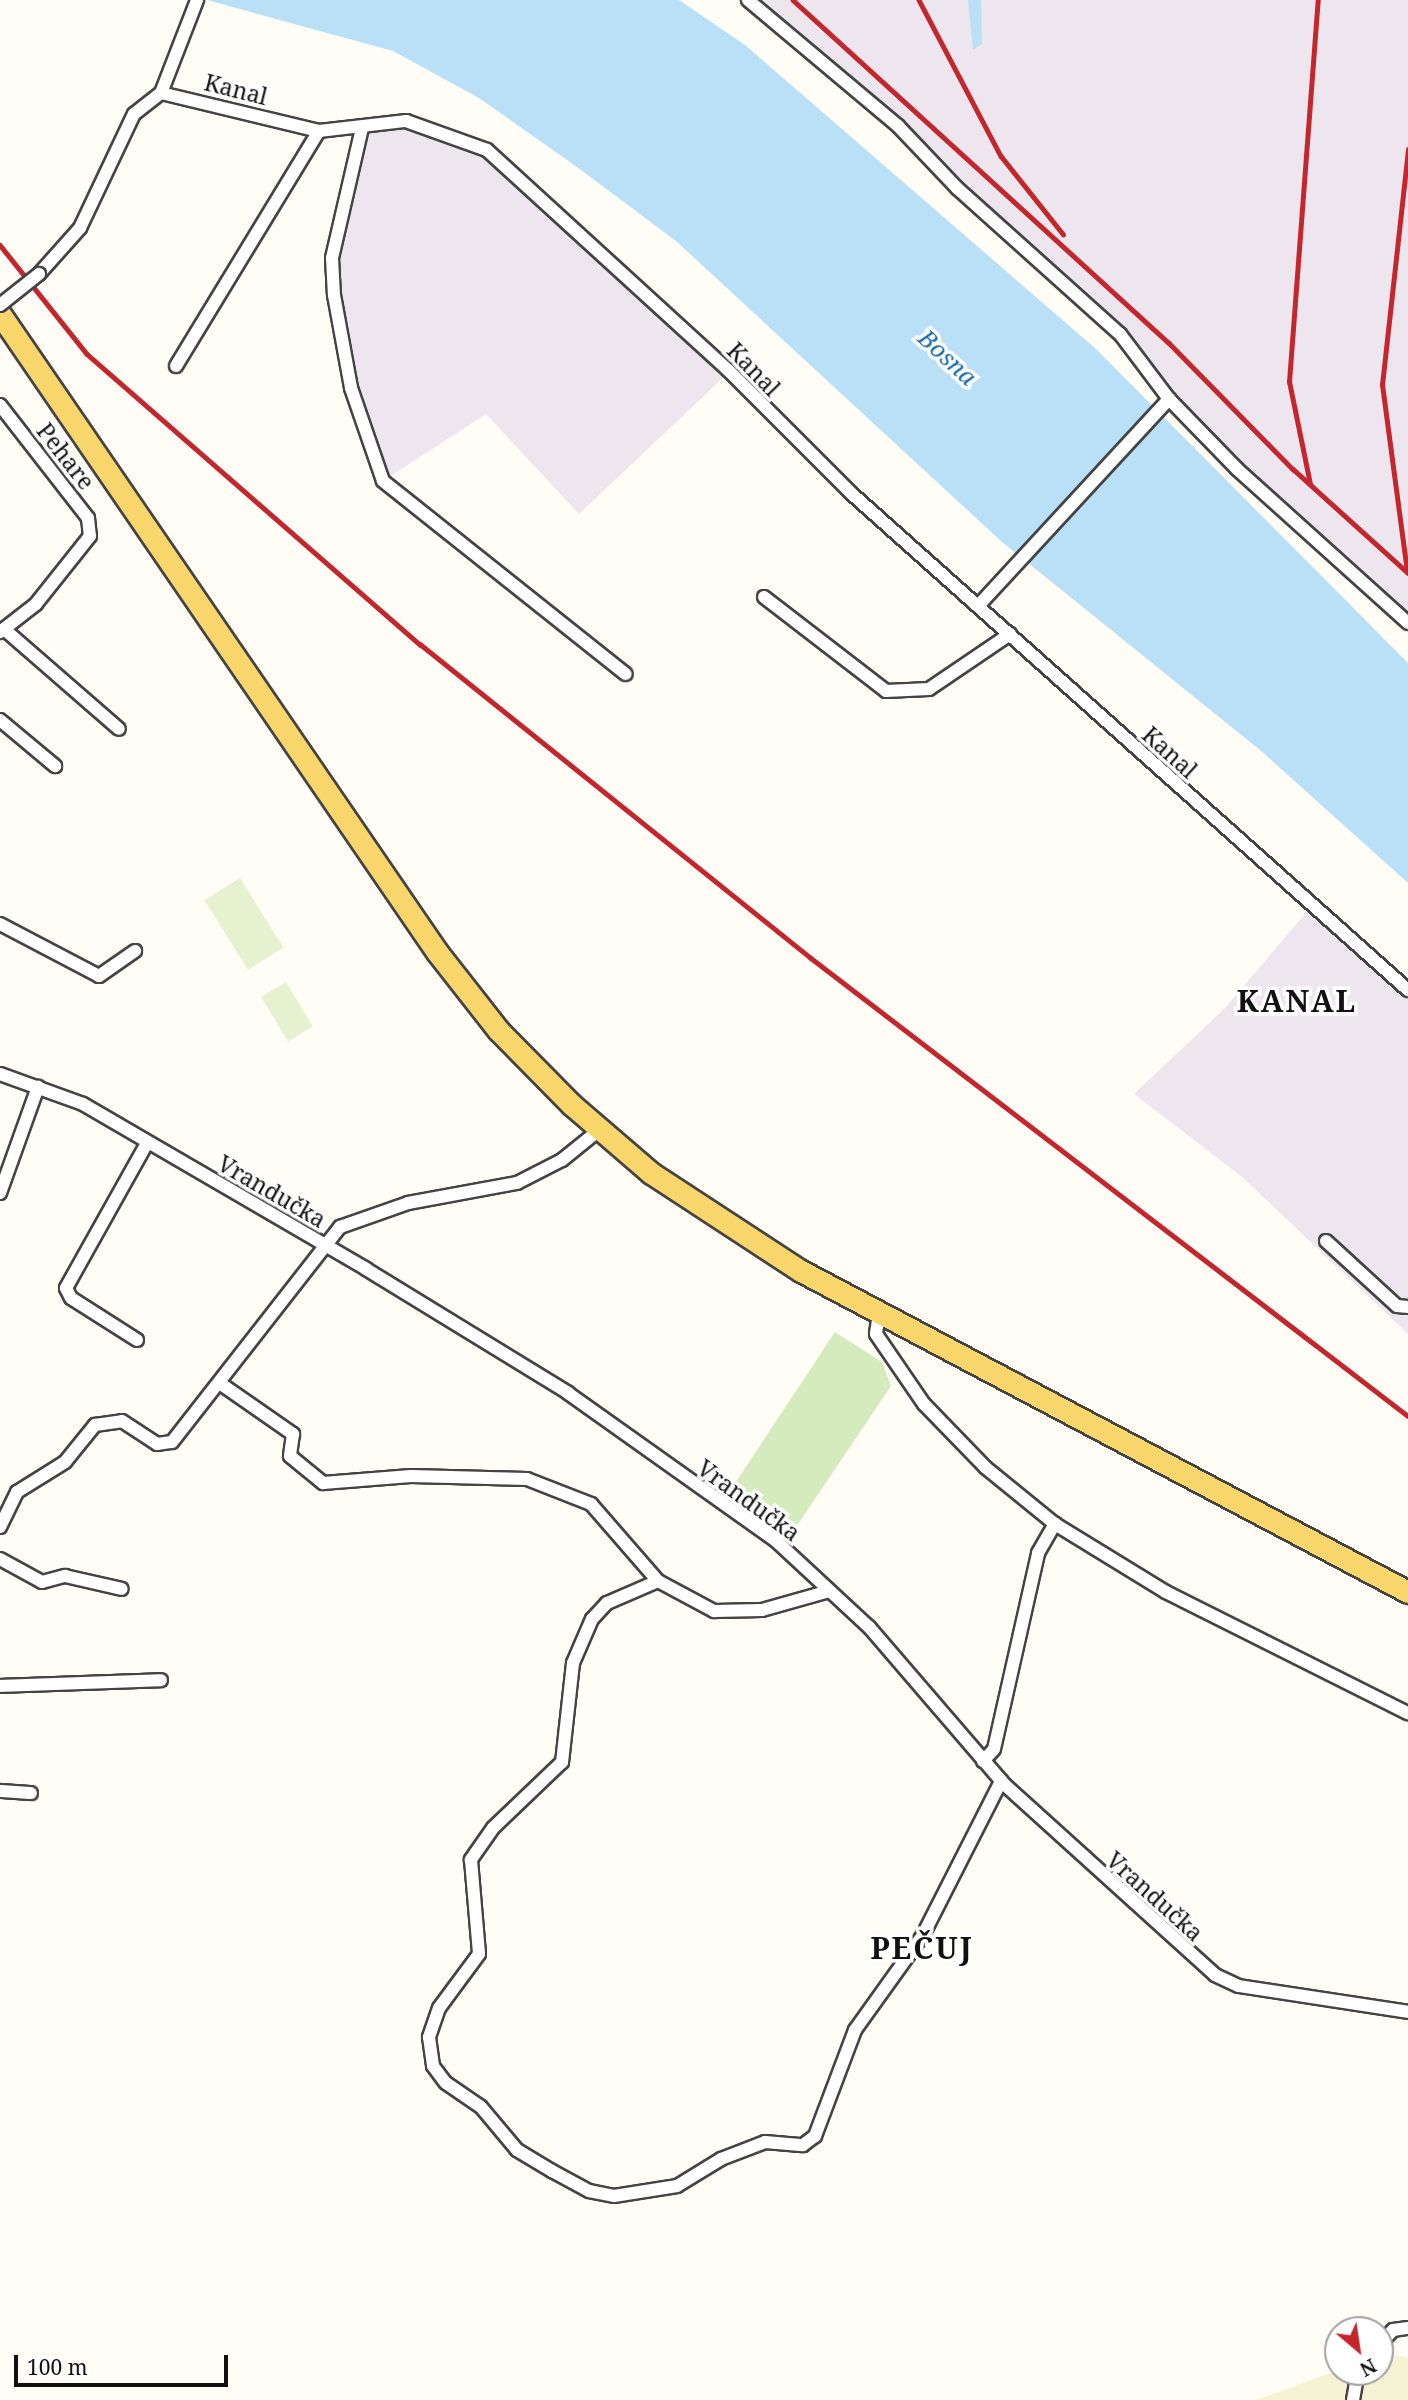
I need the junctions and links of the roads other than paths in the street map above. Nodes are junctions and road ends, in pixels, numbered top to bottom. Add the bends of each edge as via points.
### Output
1 (197, 0) edge
2 (748, 0) edge
3 (161, 93) junction
4 (362, 128) junction
5 (319, 131) junction
6 (0, 304) edge
7 (0, 314) edge
8 (176, 366) dead end
9 (1165, 402) junction
10 (0, 405) edge
11 (764, 597) dead end
12 (978, 606) junction
13 (1408, 623) edge
14 (2, 631) edge
15 (1010, 634) junction
16 (626, 674) dead end
17 (0, 720) edge
18 (119, 729) dead end
19 (55, 766) dead end
20 (0, 924) edge
21 (135, 951) dead end
22 (1408, 990) edge
23 (0, 1074) edge
24 (38, 1087) junction
25 (599, 1130) junction
26 (147, 1143) junction
27 (0, 1193) edge
28 (1326, 1241) dead end
29 (323, 1246) junction
30 (1408, 1307) edge
31 (879, 1314) junction
32 (137, 1340) dead end
33 (221, 1384) junction
34 (1055, 1524) junction
35 (0, 1527) edge
36 (0, 1559) edge
37 (657, 1581) junction
38 (122, 1590) dead end
39 (829, 1591) junction
40 (1408, 1592) edge
41 (161, 1680) dead end
42 (0, 1686) edge
43 (1408, 1713) edge
44 (983, 1761) junction
45 (1002, 1782) junction
46 (0, 1791) edge
47 (31, 1793) dead end
48 (1408, 2012) edge

1 - 3 street
2 - 9 street via 898,126 957,188 1120,334
3 - 5 street, Kanal
3 - 6 street, bridge via 134,114 80,228 39,275
4 - 5 street, Kanal
4 - 12 street, Kanal via 406,121 487,149
4 - 16 street via 332,258 334,295 351,388 383,481
5 - 8 street
7 - 25 main road via 437,952 499,1031
9 - 12 street
9 - 13 street
10 - 14 street, Pehare via 88,518 90,536 36,604
11 - 15 street via 886,691 929,689
12 - 15 street, Kanal
14 - 18 street
15 - 22 street, Kanal
17 - 19 street
20 - 21 street via 99,976
23 - 24 street, Vrandučka
24 - 26 street, Vrandučka via 83,1104
24 - 27 street
25 - 29 street via 562,1160 517,1184 364,1217 340,1227
25 - 31 main road via 720,1221
26 - 29 street, Vrandučka
26 - 32 street via 65,1288 71,1298
28 - 30 street via 1397,1306
29 - 33 street
29 - 39 street, Vrandučka via 568,1393 775,1540
31 - 34 street via 876,1334 923,1404 986,1468
31 - 40 main road
33 - 35 street via 163,1446 122,1421 95,1425 65,1462 17,1492
33 - 37 street via 293,1434 290,1456 323,1483 411,1475 527,1479 591,1504
34 - 43 street via 1166,1592
34 - 44 street via 1038,1553 994,1749
36 - 38 street via 42,1582 65,1576
37 - 39 street via 714,1611 738,1614
37 - 45 street via 607,1603 592,1619 573,1663 562,1762 493,1828 471,1860 479,1954 439,2008 429,2037 433,2066 446,2083 481,2107 517,2150 552,2171 604,2196 627,2194 677,2186 721,2159 765,2142 803,2145 815,2136 855,2030 923,1935
39 - 44 street, Vrandučka via 869,1627
41 - 42 street
44 - 45 street, Vrandučka
45 - 48 street, Vrandučka via 1215,1975 1239,1986
46 - 47 street

